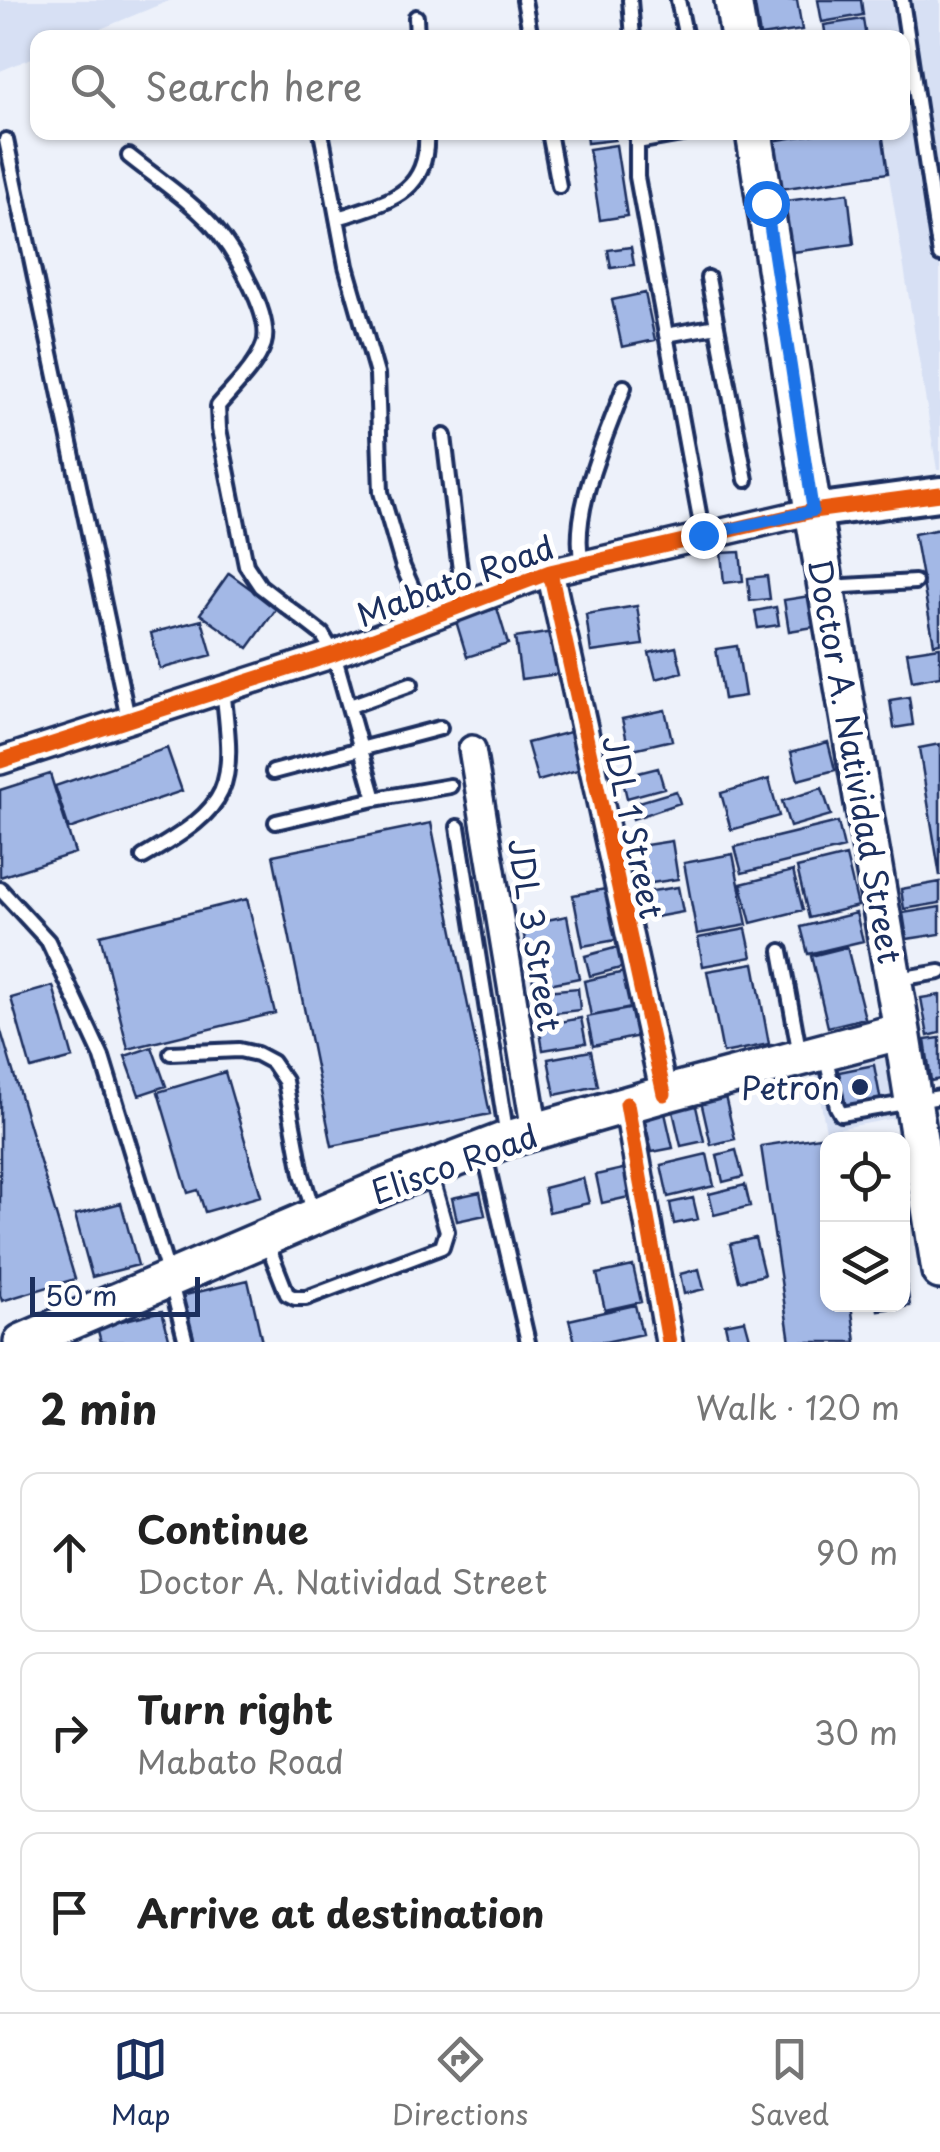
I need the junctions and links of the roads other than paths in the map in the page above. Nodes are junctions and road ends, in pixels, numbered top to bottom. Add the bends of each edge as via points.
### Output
1 (524, 0) edge
2 (630, 0) edge
3 (678, 0) edge
4 (732, 0) edge
5 (902, 0) edge
6 (416, 17) dead end
7 (417, 30) edge
8 (530, 30) edge
9 (632, 30) edge
10 (684, 30) edge
11 (737, 30) edge
12 (906, 30) edge
13 (910, 54) edge
14 (6, 140) dead end
15 (323, 140) edge
16 (426, 140) edge
17 (550, 140) edge
18 (637, 140) edge
19 (755, 140) edge
20 (130, 156) dead end
21 (559, 186) dead end
22 (338, 218) junction
23 (940, 255) edge
24 (708, 278) dead end
25 (717, 326) junction
26 (666, 335) junction
27 (624, 388) dead end
28 (444, 436) dead end
29 (746, 480) dead end
30 (940, 494) edge
31 (813, 511) junction
32 (703, 535) junction
33 (582, 564) junction
34 (550, 572) junction
35 (915, 582) dead end
36 (826, 587) junction
37 (464, 604) junction
38 (426, 619) junction
39 (334, 654) junction
40 (412, 684) dead end
41 (222, 689) junction
42 (350, 706) junction
43 (128, 718) junction
44 (440, 728) dead end
45 (360, 747) junction
46 (472, 749) dead end
47 (0, 761) edge
48 (274, 772) dead end
49 (450, 786) dead end
50 (375, 799) junction
51 (276, 822) dead end
52 (458, 828) dead end
53 (143, 857) dead end
54 (0, 889) edge
55 (781, 950) dead end
56 (940, 972) edge
57 (894, 980) junction
58 (902, 1032) junction
59 (171, 1053) dead end
60 (813, 1055) junction
61 (664, 1094) junction
62 (927, 1099) edge
63 (627, 1104) junction
64 (509, 1140) junction
65 (429, 1170) junction
66 (315, 1216) junction
67 (266, 1238) junction
68 (940, 1271) edge
69 (170, 1279) junction
70 (22, 1342) edge
71 (186, 1342) edge
72 (528, 1342) edge
73 (669, 1342) edge

1 - 8 lane
2 - 9 lane
3 - 10 lane
4 - 11 main road
5 - 12 lane
6 - 7 lane
13 - 23 lane
14 - 43 lane
15 - 22 lane
16 - 22 lane via 425,162 413,185
17 - 21 lane
18 - 26 lane via 637,176
19 - 31 main road, Doctor A. Natividad Street
20 - 39 lane via 217,230 256,298 264,346 218,406 246,565 260,586 322,634
22 - 38 lane via 377,374 381,492 402,567
24 - 25 lane
25 - 26 lane
25 - 29 lane
26 - 32 lane
27 - 33 lane via 583,506
28 - 37 lane
30 - 31 street, Mabato Road
31 - 32 street, Mabato Road
31 - 36 main road, Doctor A. Natividad Street
32 - 33 street, Mabato Road
33 - 34 street, Mabato Road
34 - 37 street, Mabato Road
34 - 61 street, JDL 1 Street
35 - 36 lane
36 - 57 main road, Doctor A. Natividad Street
37 - 38 street, Mabato Road
38 - 39 street, Mabato Road
39 - 41 street, Mabato Road
39 - 42 lane
40 - 42 lane
41 - 43 street, Mabato Road
41 - 53 lane via 230,742 219,800 194,826
42 - 45 lane
43 - 47 street, Mabato Road
44 - 45 lane
45 - 48 lane
45 - 50 lane
46 - 64 street, JDL 3 Street
49 - 50 lane
50 - 51 lane
52 - 64 lane
54 - 69 lane via 48,941 102,1057
55 - 60 lane
56 - 57 lane
57 - 58 main road, Doctor A. Natividad Street
58 - 60 main road, Elisco Road
58 - 62 main road, Doctor A. Natividad Street
59 - 66 lane via 240,1050 272,1062 284,1082
60 - 61 main road, Elisco Road
60 - 62 lane via 841,1114
61 - 63 main road, Elisco Road
62 - 68 main road, Doctor A. Natividad Street
63 - 64 main road, Elisco Road
63 - 73 street
64 - 65 main road, Elisco Road
64 - 72 lane
65 - 66 main road, Elisco Road
65 - 67 lane via 447,1231 442,1247 295,1298 287,1294
66 - 67 main road, Elisco Road
67 - 69 main road, Elisco Road
69 - 70 main road, Elisco Road via 86,1322
69 - 71 lane

